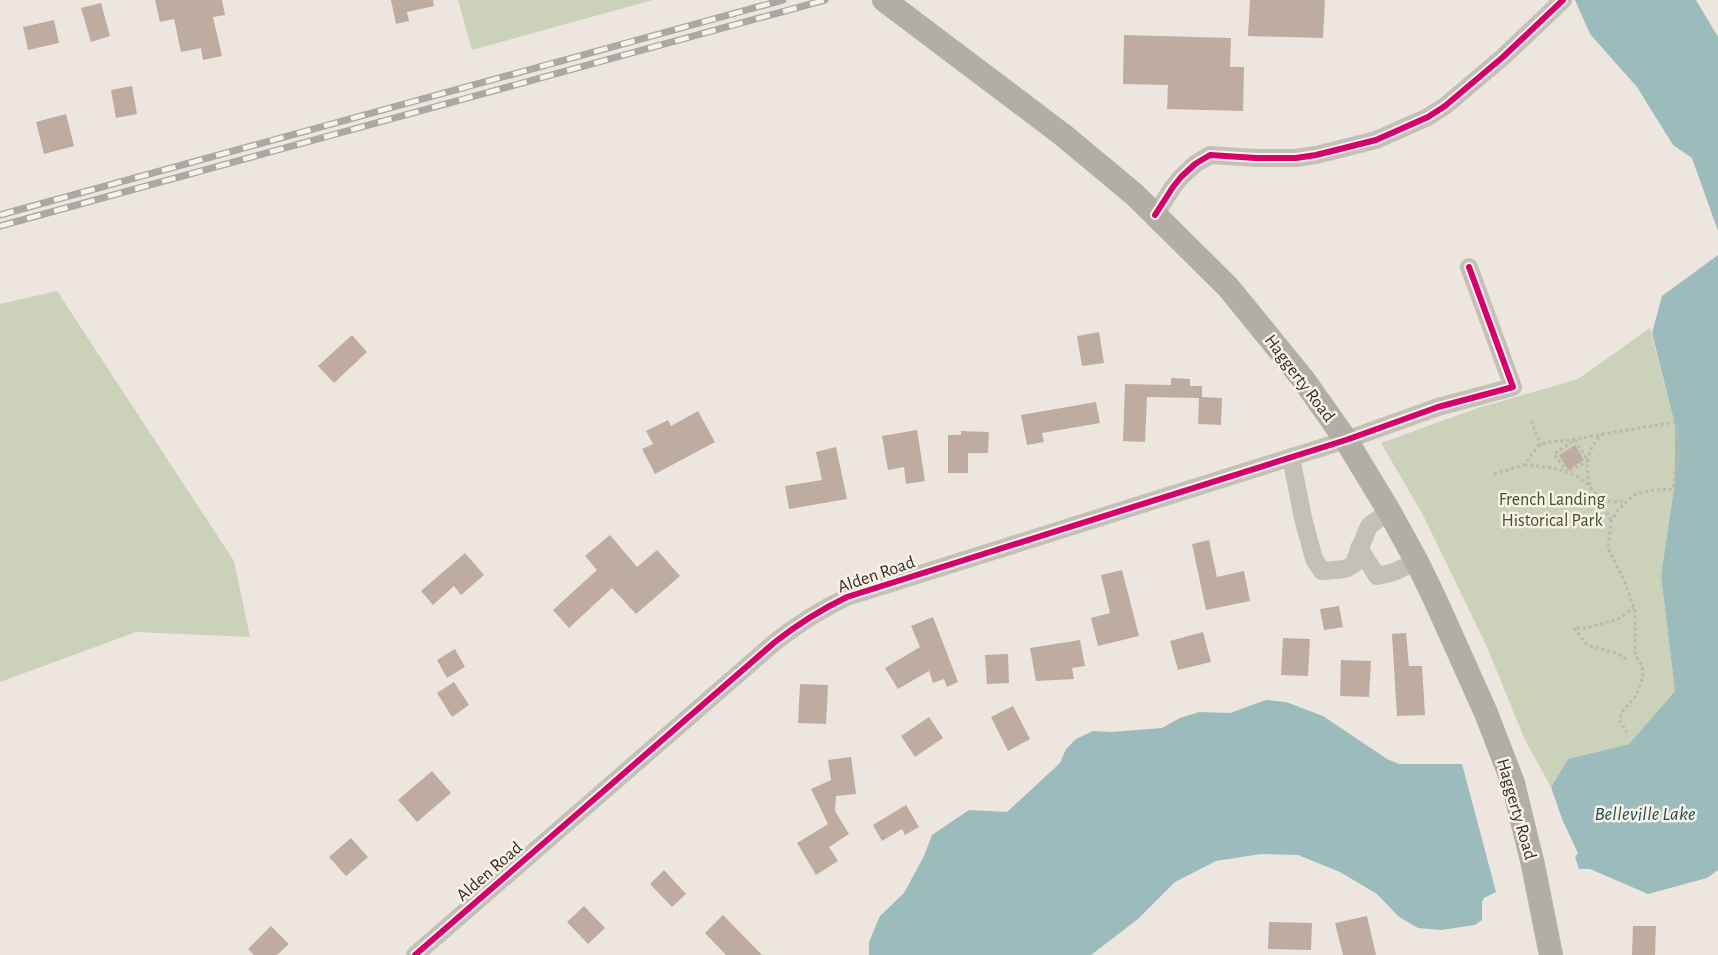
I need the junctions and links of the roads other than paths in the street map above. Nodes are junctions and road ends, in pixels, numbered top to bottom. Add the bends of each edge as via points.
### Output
1 (884, 0) edge
2 (1563, 0) edge
3 (1155, 215) junction
4 (1469, 267) dead end
5 (1346, 440) junction
6 (1291, 457) junction
7 (1389, 511) junction
8 (1359, 548) junction
9 (1416, 562) junction
10 (415, 955) edge
11 (1551, 955) edge

1 - 3 main road, Haggerty Road via 1063,135
2 - 3 street via 1445,106 1413,124 1376,140 1296,158 1210,155 1181,177
3 - 5 main road, Haggerty Road via 1251,314
4 - 5 street, Alden Road via 1513,387 1438,407
5 - 6 street, Alden Road
5 - 7 main road, Haggerty Road
6 - 8 street via 1314,559 1322,571 1353,565
6 - 10 street, Alden Road via 847,597 819,610 775,642
7 - 8 street via 1369,526
7 - 9 main road, Haggerty Road
8 - 9 street via 1377,576
9 - 11 main road, Haggerty Road via 1486,712 1513,783

